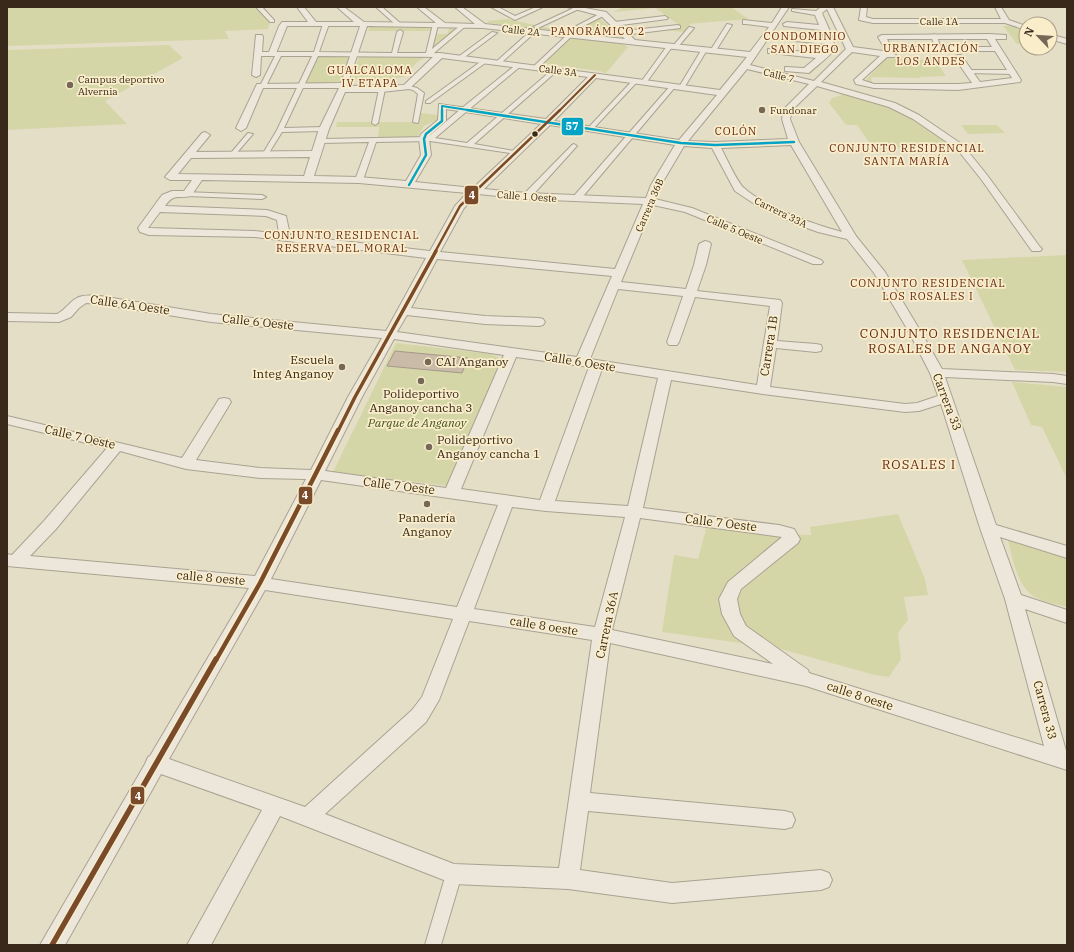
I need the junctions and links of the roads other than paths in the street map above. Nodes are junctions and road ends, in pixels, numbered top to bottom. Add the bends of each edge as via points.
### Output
1 (259, 7) edge
2 (300, 7) edge
3 (340, 7) edge
4 (378, 7) edge
5 (420, 7) edge
6 (458, 7) edge
7 (494, 7) edge
8 (540, 7) edge
9 (826, 7) edge
10 (830, 7) edge
11 (864, 7) edge
12 (998, 7) edge
13 (576, 8) edge
14 (790, 9) edge
15 (818, 13) junction
16 (603, 14) junction
17 (659, 14) dead end
18 (665, 18) junction
19 (272, 21) dead end
20 (1006, 21) junction
21 (746, 22) dead end
22 (314, 24) junction
23 (326, 24) junction
24 (363, 24) junction
25 (614, 24) junction
26 (787, 24) dead end
27 (439, 25) junction
28 (464, 25) junction
29 (729, 25) dead end
30 (1018, 25) edge
31 (484, 26) junction
32 (774, 26) junction
33 (536, 27) dead end
34 (399, 28) junction
35 (691, 28) dead end
36 (825, 28) junction
37 (494, 33) dead end
38 (571, 33) junction
39 (624, 33) junction
40 (528, 36) dead end
41 (934, 36) junction
42 (989, 36) junction
43 (1003, 36) dead end
44 (260, 37) dead end
45 (778, 37) dead end
46 (830, 42) junction
47 (634, 43) junction
48 (672, 47) junction
49 (850, 49) junction
50 (939, 49) junction
51 (997, 49) junction
52 (704, 50) junction
53 (713, 51) junction
54 (771, 51) dead end
55 (887, 52) junction
56 (258, 54) junction
57 (275, 54) junction
58 (316, 54) junction
59 (356, 54) junction
60 (394, 54) junction
61 (428, 55) junction
62 (440, 55) junction
63 (752, 55) junction
64 (824, 56) junction
65 (927, 57) dead end
66 (958, 57) dead end
67 (460, 58) junction
68 (485, 61) junction
69 (499, 62) junction
70 (519, 65) junction
71 (745, 66) junction
72 (763, 66) dead end
73 (536, 67) junction
74 (555, 70) junction
75 (968, 72) junction
76 (1013, 72) junction
77 (256, 75) dead end
78 (595, 75) junction
79 (639, 81) junction
80 (814, 83) junction
81 (978, 85) junction
82 (263, 86) junction
83 (299, 86) junction
84 (673, 86) junction
85 (343, 87) junction
86 (406, 87) junction
87 (682, 87) junction
88 (382, 89) junction
89 (723, 93) junction
90 (420, 100) junction
91 (428, 102) junction
92 (442, 106) junction
93 (464, 109) junction
94 (502, 115) junction
95 (416, 122) dead end
96 (548, 122) junction
97 (376, 123) dead end
98 (241, 128) dead end
99 (324, 129) junction
100 (590, 129) junction
101 (280, 130) junction
102 (250, 134) dead end
103 (205, 135) dead end
104 (632, 135) junction
105 (427, 139) junction
106 (321, 140) junction
107 (373, 140) junction
108 (794, 142) junction
109 (681, 143) junction
110 (715, 144) junction
111 (469, 145) junction
112 (574, 146) dead end
113 (514, 153) junction
114 (317, 154) junction
115 (188, 155) junction
116 (232, 155) junction
117 (265, 155) junction
118 (199, 178) junction
119 (308, 179) junction
120 (359, 180) junction
121 (409, 185) junction
122 (474, 191) junction
123 (187, 194) junction
124 (527, 196) junction
125 (262, 197) dead end
126 (576, 199) junction
127 (650, 201) junction
128 (158, 209) junction
129 (851, 237) junction
130 (285, 238) junction
131 (705, 244) dead end
132 (1036, 249) dead end
133 (433, 255) junction
134 (817, 262) dead end
135 (619, 273) junction
136 (615, 285) junction
137 (689, 294) junction
138 (404, 311) junction
139 (7, 317) edge
140 (211, 318) joint
141 (539, 322) dead end
142 (390, 335) junction
143 (673, 342) dead end
144 (769, 344) junction
145 (816, 348) dead end
146 (512, 352) junction
147 (582, 362) junction
148 (597, 364) junction
149 (937, 373) junction
150 (665, 375) junction
151 (1067, 380) edge
152 (763, 390) junction
153 (946, 398) junction
154 (224, 402) dead end
155 (7, 420) edge
156 (117, 446) junction
157 (186, 464) junction
158 (316, 475) junction
159 (452, 492) junction
160 (507, 500) junction
161 (546, 506) junction
162 (634, 512) junction
163 (988, 528) junction
164 (1067, 552) edge
165 (12, 560) edge
166 (260, 583) junction
167 (1014, 599) junction
168 (464, 613) junction
169 (1067, 617) edge
170 (602, 635) junction
171 (806, 679) junction
172 (1063, 761) edge
173 (155, 763) junction
174 (579, 801) junction
175 (275, 805) junction
176 (308, 817) junction
177 (785, 820) dead end
178 (454, 874) junction
179 (568, 879) junction
180 (821, 880) dead end
181 (52, 945) edge
182 (199, 945) edge
183 (433, 945) edge

1 - 19 street
2 - 22 street
3 - 24 street
4 - 34 street
5 - 27 street
6 - 31 street
7 - 8 street via 515,18
9 - 15 street
10 - 49 street
11 - 20 street, Calle 1A via 862,18 873,20 954,17
12 - 20 street
13 - 16 street
13 - 33 street
14 - 15 street
14 - 32 street, Carrera 36B
15 - 36 street
16 - 25 street
16 - 38 street
17 - 18 street
18 - 25 street
18 - 39 street via 678,27
20 - 30 street
21 - 32 street
22 - 23 street, Calle 2A
22 - 57 street, Calle 2A via 283,26
23 - 24 street, Calle 2A
23 - 58 street
24 - 34 street, Calle 2A
24 - 59 street
25 - 39 street
26 - 36 street
27 - 28 street, Calle 2A
27 - 34 street, Calle 2A
27 - 61 street
28 - 31 street, Calle 2A
28 - 61 street
29 - 53 street
31 - 38 street, Calle 2A
32 - 63 street, Carrera 36B
34 - 60 street
35 - 48 street
36 - 46 street
37 - 67 street
38 - 47 street, Calle 2A
38 - 73 street
39 - 47 street
40 - 69 street
41 - 42 street
41 - 50 street
41 - 55 street via 882,37
42 - 43 street
42 - 51 street
44 - 56 street
45 - 46 street
46 - 64 street via 830,49
47 - 48 street, Calle 2A
48 - 52 street, Calle 2A
48 - 79 street
49 - 55 street
49 - 80 street, Carrera 33
50 - 51 street
50 - 55 street
51 - 76 street
52 - 53 street, Calle 2A
52 - 87 street
53 - 63 street, Calle 2A
54 - 64 street
55 - 65 street
55 - 81 street via 858,80 859,82 874,86
56 - 57 street
56 - 77 street
57 - 58 street
57 - 82 street
58 - 59 street
58 - 83 street
59 - 60 street
59 - 85 street
60 - 61 street
61 - 62 street
62 - 67 street, Calle 3A
62 - 86 street
63 - 71 street, Carrera 36B
64 - 72 street via 806,71
66 - 75 street
67 - 68 street, Calle 3A
68 - 69 street, Calle 3A
68 - 91 street
69 - 70 street, Calle 3A
70 - 73 street, Calle 3A
70 - 93 street
71 - 80 street, Calle 7
71 - 89 street, Carrera 36B
73 - 74 street, Calle 3A
74 - 78 street, Calle 3A
74 - 94 street
75 - 76 street
75 - 81 street
76 - 81 street via 1017,80
78 - 79 street, Calle 3A
78 - 96 street
79 - 84 street, Calle 3A
79 - 100 street
80 - 108 street, Carrera 33 via 788,109 786,119
80 - 132 street, Calle 7 via 892,104 960,147
82 - 83 street
82 - 98 street via 259,87
83 - 85 street
83 - 101 street
84 - 87 street, Calle 3A
84 - 104 street
85 - 88 street
85 - 99 street
86 - 88 street
86 - 90 street via 420,91
87 - 89 street, Calle 3A
88 - 97 street
89 - 109 street, Carrera 36B
90 - 91 street
90 - 95 street
91 - 92 street
92 - 93 street
92 - 105 street via 442,121 428,131
93 - 94 street
93 - 105 street
94 - 96 street
94 - 111 street
96 - 100 street
96 - 113 street
99 - 101 street
99 - 106 street
100 - 104 street
101 - 117 street
102 - 116 street
103 - 115 street
104 - 109 street
104 - 126 street
105 - 107 street
105 - 111 street
105 - 121 street via 426,155
106 - 107 street
106 - 114 street
107 - 120 street
108 - 110 street
108 - 129 street, Carrera 33
109 - 110 street
109 - 127 street, Carrera 36B via 656,185
110 - 129 street, Carrera 33A via 739,189 760,203 800,222
111 - 113 street
112 - 124 street
113 - 122 street
114 - 117 street
114 - 119 street
115 - 116 street
115 - 118 street, Calle 1 Oeste via 170,177
116 - 117 street
118 - 119 street, Calle 1 Oeste
118 - 123 street
119 - 120 street, Calle 1 Oeste
120 - 121 street, Calle 1 Oeste
121 - 122 street, Calle 1 Oeste
122 - 124 street, Calle 1 Oeste
122 - 133 street via 460,206
123 - 125 street
123 - 128 street via 169,196
124 - 126 street, Calle 1 Oeste
126 - 127 street, Calle 1 Oeste
127 - 134 street, Calle 5 Oeste via 688,210
127 - 135 street, Carrera 36B
128 - 130 street via 267,213 282,218
128 - 130 street via 144,230 255,234
129 - 149 street, Carrera 33 via 879,272
130 - 133 street
131 - 137 street
133 - 135 street
133 - 138 street
135 - 136 street, Carrera 36B
136 - 137 street
136 - 147 street, Carrera 36B
137 - 143 street
137 - 144 street, Carrera 1B via 776,303
138 - 141 street via 485,320
138 - 142 street
139 - 140 street, Calle 6A Oeste via 59,318 84,299
140 - 142 street, Calle 6 Oeste
142 - 146 street, Calle 6 Oeste
142 - 158 street
144 - 145 street
144 - 152 street, Carrera 1B
146 - 147 street, Calle 6 Oeste
146 - 159 street
147 - 148 street, Calle 6 Oeste
148 - 150 street, Calle 6 Oeste
148 - 161 street
149 - 151 street
149 - 153 street, Carrera 33
150 - 152 street, Calle 6 Oeste
150 - 162 street, Carrera 36A
152 - 153 street, Calle 6 Oeste via 905,408 919,407
153 - 163 street, Carrera 33
154 - 157 street
155 - 156 street, Calle 7 Oeste
156 - 157 street, Calle 7 Oeste
156 - 165 street via 50,525
157 - 158 street, Calle 7 Oeste via 260,473
158 - 159 street, Calle 7 Oeste
158 - 166 street
159 - 160 street, Calle 7 Oeste
160 - 161 street, Calle 7 Oeste
160 - 168 street
161 - 162 street, Calle 7 Oeste
162 - 170 street, Carrera 36A
162 - 171 street, Calle 7 Oeste via 788,533 792,539 734,586 728,599 731,614 740,630
163 - 164 street
163 - 167 street, Carrera 33
165 - 166 street, calle 8 oeste
166 - 168 street, calle 8 oeste
166 - 173 street
167 - 169 street
167 - 172 street, Carrera 33
168 - 170 street, calle 8 oeste
168 - 176 street via 430,700 419,716
170 - 171 street, calle 8 oeste
170 - 174 street, Carrera 36A
171 - 172 street, calle 8 oeste
173 - 175 street
173 - 181 street
174 - 177 street
174 - 179 street, Carrera 36A
175 - 176 street
175 - 182 street
176 - 178 street
178 - 179 street
178 - 183 street
179 - 180 street via 672,893

